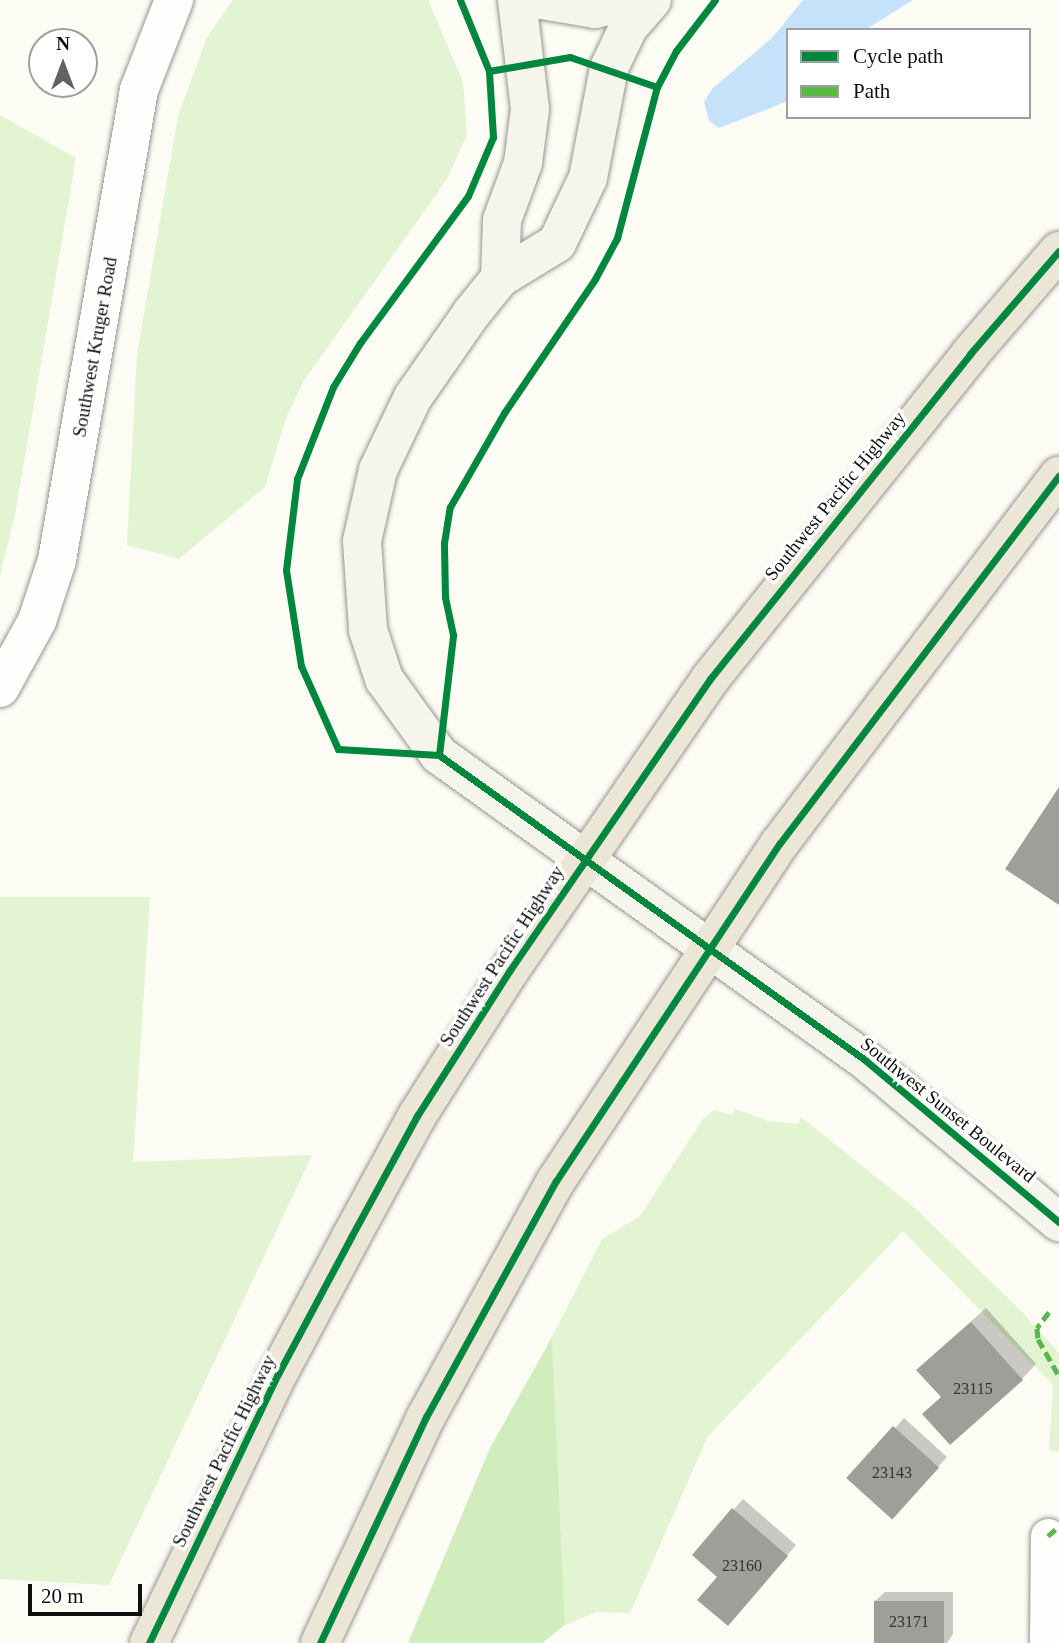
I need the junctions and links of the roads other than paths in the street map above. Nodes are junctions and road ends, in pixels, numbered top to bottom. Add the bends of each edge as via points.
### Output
1 (173, 0) edge
2 (517, 0) edge
3 (541, 0) edge
4 (636, 0) edge
5 (652, 0) edge
6 (1059, 251) edge
7 (500, 278) junction
8 (1059, 476) edge
9 (0, 688) edge
10 (583, 860) junction
11 (709, 948) junction
12 (1056, 1224) edge
13 (1048, 1536) dead end
14 (149, 1643) edge
15 (320, 1643) edge
16 (1047, 1643) edge

1 - 9 street, Southwest Kruger Road via 139,90 57,560 37,621
2 - 7 main road via 530,109 523,163 502,220
3 - 4 main road via 595,9
5 - 7 main road via 629,26 609,68 588,178 557,243
6 - 10 highway, Southwest Pacific Highway via 962,364 710,679
7 - 10 main road, Southwest Sunset Boulevard via 413,397 378,470 362,541 368,630 384,679 439,755
8 - 11 highway via 855,741
10 - 11 main road, Southwest Sunset Boulevard
10 - 14 highway, Southwest Pacific Highway via 417,1116 278,1374
11 - 12 main road, Southwest Sunset Boulevard via 865,1060 961,1136
11 - 15 highway via 556,1181 518,1248 426,1418
13 - 16 street

